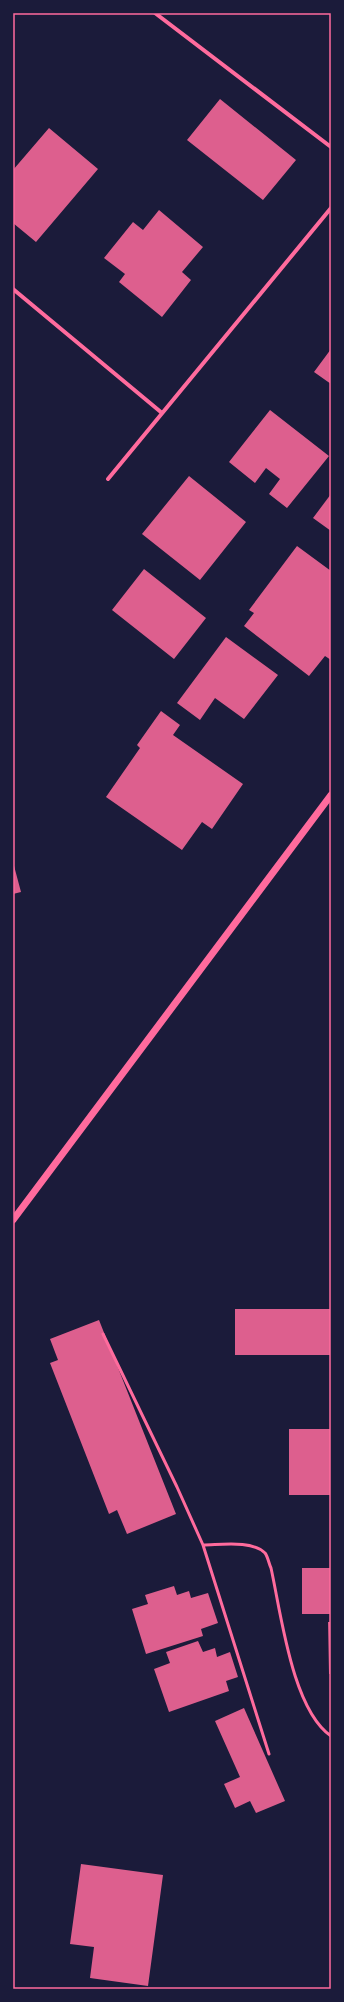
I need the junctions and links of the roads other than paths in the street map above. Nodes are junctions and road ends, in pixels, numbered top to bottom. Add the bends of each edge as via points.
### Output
1 (155, 13) edge
2 (331, 147) edge
3 (331, 208) edge
4 (13, 289) edge
5 (162, 413) junction
6 (108, 479) dead end
7 (331, 794) edge
8 (13, 1220) edge
9 (103, 1334) dead end
10 (202, 1545) junction
11 (331, 1736) edge
12 (269, 1754) dead end

1 - 2 street
3 - 5 street
4 - 5 street
5 - 6 street
7 - 8 street
9 - 10 lane
10 - 11 lane via 245,1545 255,1547 266,1554 293,1674 307,1705 324,1731
10 - 12 lane

